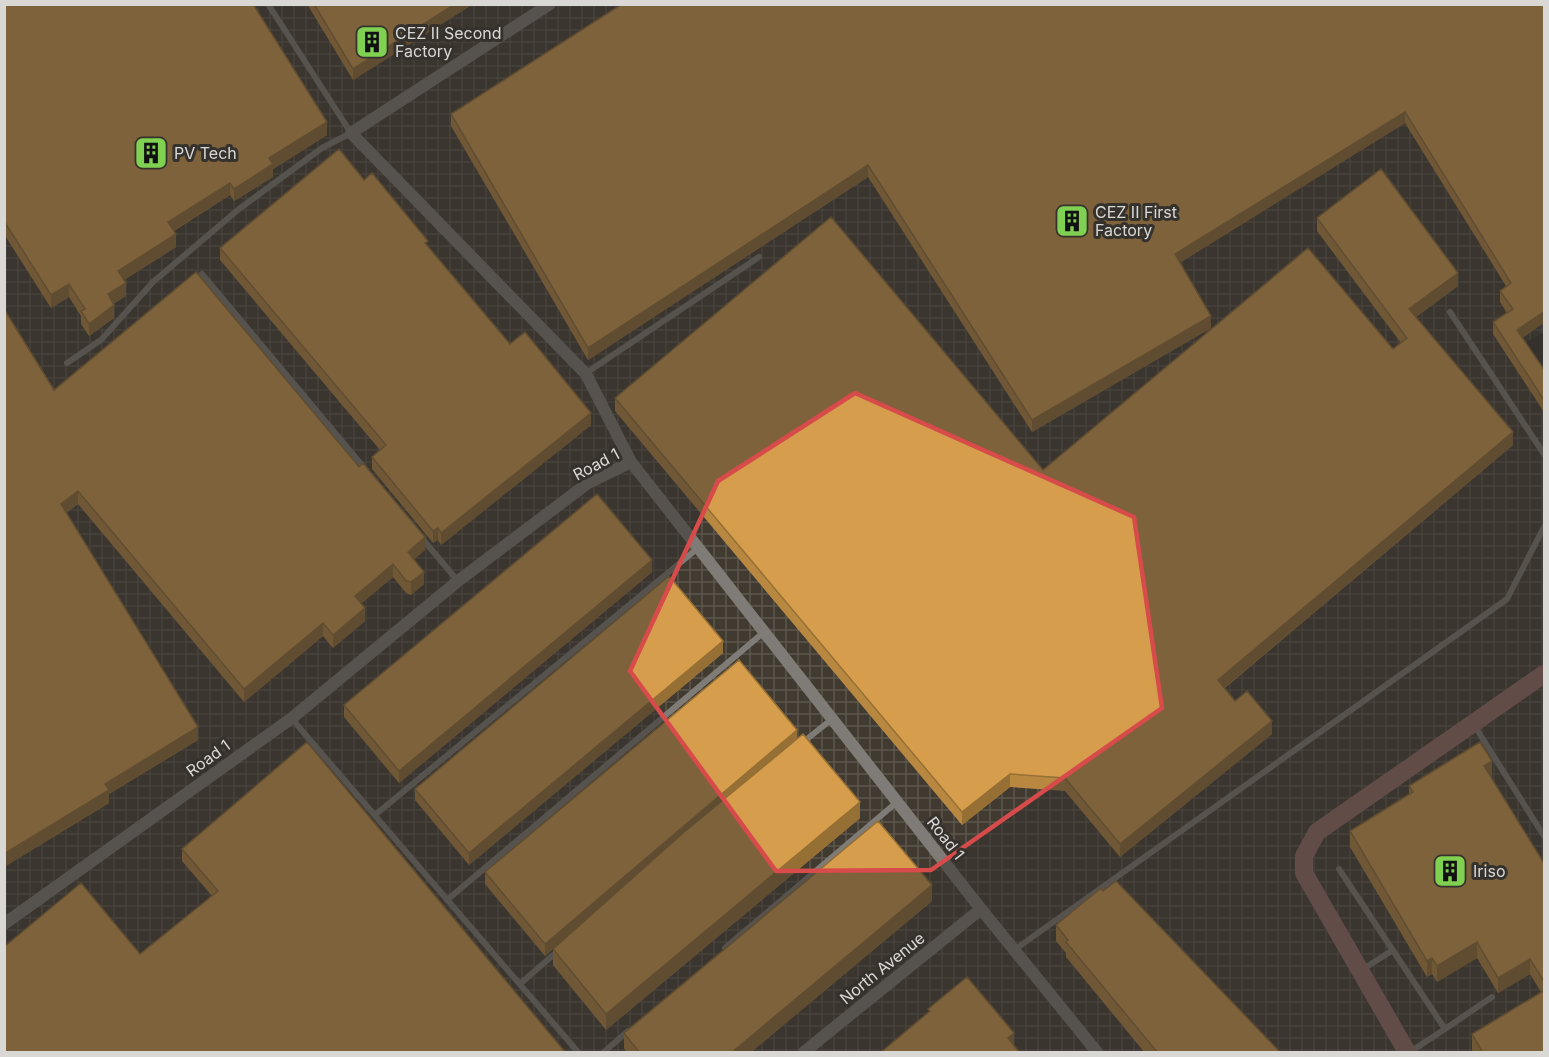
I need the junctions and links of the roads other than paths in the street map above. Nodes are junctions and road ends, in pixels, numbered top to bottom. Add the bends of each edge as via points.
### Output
1 (268, 4) edge
2 (550, 4) edge
3 (351, 133) junction
4 (759, 257) dead end
5 (202, 274) dead end
6 (1450, 312) dead end
7 (68, 363) dead end
8 (586, 374) junction
9 (1545, 454) edge
10 (631, 462) junction
11 (368, 473) edge
12 (1545, 526) edge
13 (413, 527) edge
14 (698, 548) junction
15 (458, 581) junction
16 (764, 632) junction
17 (1545, 674) edge
18 (292, 718) junction
19 (832, 719) junction
20 (1473, 722) junction
21 (796, 748) edge
22 (897, 802) junction
23 (375, 815) junction
24 (1545, 836) edge
25 (1340, 869) dead end
26 (447, 900) junction
27 (981, 909) junction
28 (4, 924) edge
29 (565, 944) edge
30 (1014, 950) junction
31 (1393, 950) junction
32 (720, 952) edge
33 (1360, 971) junction
34 (520, 982) junction
35 (1492, 997) dead end
36 (631, 1029) edge
37 (1445, 1029) junction
38 (578, 1053) edge
39 (604, 1053) edge
40 (804, 1053) edge
41 (1097, 1053) edge
42 (1408, 1053) edge

1 - 3 lane
2 - 3 street
3 - 7 lane via 238,209 153,282 101,340
3 - 8 street
4 - 8 lane
5 - 11 lane
6 - 9 lane
8 - 10 street
10 - 14 street, Road 1
10 - 15 street, Road 1 via 588,483
12 - 30 lane via 1507,599
13 - 15 lane
14 - 16 street, Road 1
14 - 23 lane
15 - 18 street, Road 1
16 - 19 street, Road 1
16 - 26 lane
17 - 20 street
18 - 23 lane
18 - 28 street, Road 1
19 - 21 lane
19 - 22 street, Road 1
20 - 24 lane
20 - 33 street via 1317,832 1309,843 1304,873
22 - 27 street, Road 1
22 - 32 lane
23 - 26 lane
25 - 31 lane
26 - 34 lane
27 - 30 street, Road 1
27 - 40 street, North Avenue
29 - 34 lane
30 - 41 street, Road 1
31 - 33 lane
31 - 37 lane
33 - 42 street
34 - 38 lane
35 - 37 lane
36 - 39 lane
37 - 42 lane

